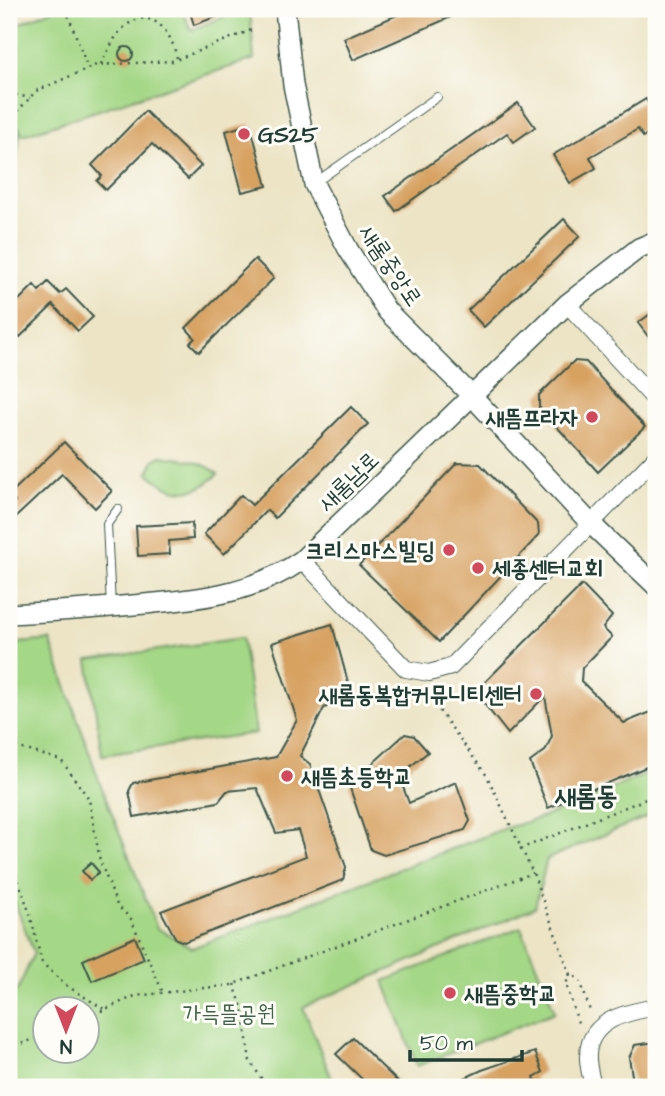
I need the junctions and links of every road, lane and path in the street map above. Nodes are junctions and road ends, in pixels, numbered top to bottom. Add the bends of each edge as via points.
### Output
1 (66, 9) edge
2 (285, 9) edge
3 (254, 29) dead end
4 (177, 60) junction
5 (100, 65) junction
6 (88, 69) junction
7 (9, 93) edge
8 (437, 97) dead end
9 (30, 98) junction
10 (9, 160) edge
11 (314, 184) junction
12 (656, 240) edge
13 (567, 304) junction
14 (472, 396) junction
15 (656, 401) edge
16 (656, 457) edge
17 (118, 509) dead end
18 (590, 523) junction
19 (302, 560) junction
20 (656, 586) edge
21 (111, 607) junction
22 (9, 614) edge
23 (427, 694) dead end
24 (9, 745) edge
25 (656, 795) edge
26 (520, 849) junction
27 (9, 854) edge
28 (533, 873) junction
29 (570, 974) junction
30 (234, 984) junction
31 (163, 993) junction
32 (656, 1007) edge
33 (104, 1009) joint
34 (591, 1014) dead end
35 (579, 1026) dead end
36 (32, 1040) edge
37 (9, 1049) edge
38 (267, 1087) edge
39 (593, 1087) edge

1 - 6 path
2 - 11 street, 새롬중앙로 via 293,85
3 - 4 path
4 - 5 path
4 - 5 path via 168,33 150,19 123,28
5 - 6 path
6 - 9 path via 36,91
7 - 9 path
8 - 11 lane
9 - 10 path via 18,111
11 - 14 street, 새롬중앙로 via 387,311
12 - 13 street, 새롬남로
13 - 14 street, 새롬남로
13 - 15 street
14 - 18 street, 새롬중앙로
14 - 19 street, 새롬남로
16 - 18 street
17 - 21 lane via 107,524
18 - 19 street via 451,667 429,673 406,669
18 - 20 street, 새롬중앙로
19 - 21 street, 새롬남로 via 254,586 203,599
21 - 22 street, 새롬남로
23 - 26 path via 487,776
24 - 31 path via 61,760 89,799 100,861 117,905 131,919
25 - 26 path
26 - 28 path
27 - 33 path via 42,963 67,986
28 - 29 path
28 - 30 path
29 - 34 path via 580,980
29 - 35 path via 566,984
30 - 31 path
30 - 38 path via 243,1010 250,1062
31 - 33 path via 135,996
32 - 39 street via 603,1024 590,1041 587,1056
36 - 37 path

